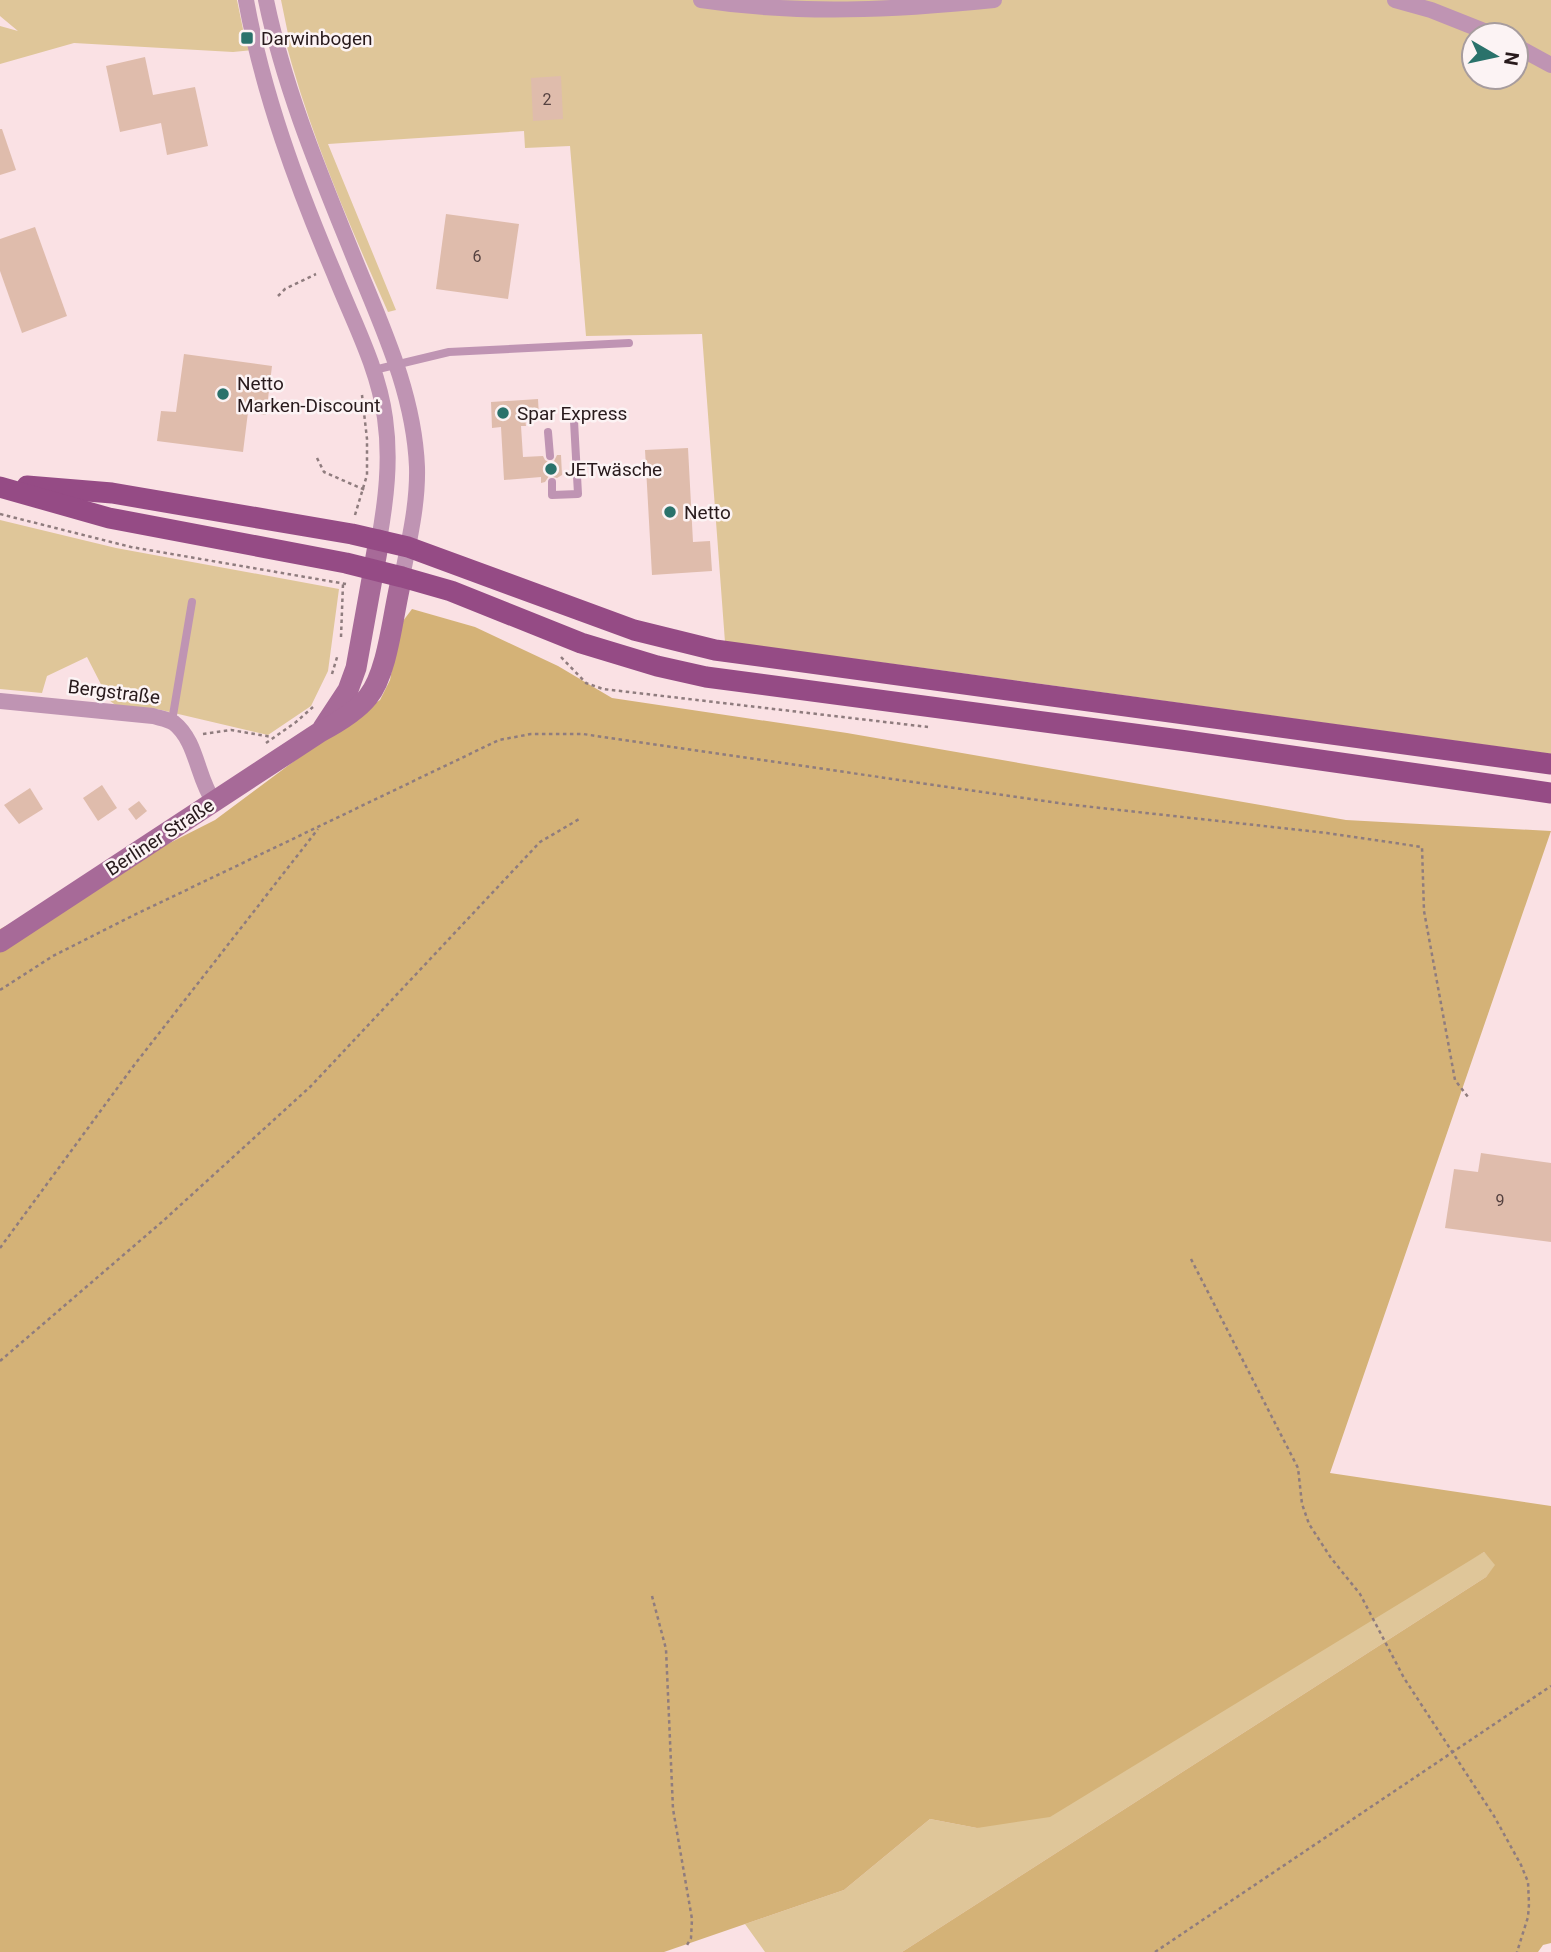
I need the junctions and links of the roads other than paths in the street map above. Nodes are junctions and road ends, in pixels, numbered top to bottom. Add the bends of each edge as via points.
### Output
1 (246, 0) edge
2 (266, 0) edge
3 (701, 0) edge
4 (994, 0) edge
5 (1395, 0) edge
6 (1460, 21) edge
7 (1530, 54) edge
8 (1551, 65) edge
9 (629, 343) dead end
10 (396, 363) junction
11 (374, 370) junction
12 (574, 421) dead end
13 (548, 432) dead end
14 (550, 456) dead end
15 (552, 482) dead end
16 (0, 486) edge
17 (379, 540) junction
18 (408, 547) junction
19 (373, 569) junction
20 (402, 577) junction
21 (192, 602) dead end
22 (0, 701) edge
23 (172, 721) junction
24 (320, 732) junction
25 (1551, 764) edge
26 (1551, 793) edge
27 (214, 802) junction
28 (0, 942) edge

1 - 11 street via 297,179
2 - 10 street via 302,127
3 - 4 street via 761,8 858,11
5 - 6 street
7 - 8 street
9 - 10 lane via 449,352
10 - 11 lane
10 - 18 street via 409,407 417,467
11 - 17 street via 388,447
12 - 15 lane via 578,494 552,495
13 - 14 lane
16 - 17 main road via 112,494
16 - 19 main road via 109,518
17 - 18 main road
17 - 19 street, Berliner Straße
18 - 20 street
18 - 25 main road via 623,627 705,648
19 - 20 main road
19 - 24 street, Berliner Straße via 356,668 348,690
20 - 24 street, Berliner Straße via 376,686 343,720
20 - 26 main road via 452,591 590,646 706,677
21 - 23 lane
22 - 23 street, Bergstraße
23 - 27 street, Bergstraße via 188,738
24 - 27 street, Berliner Straße
27 - 28 street, Berliner Straße

